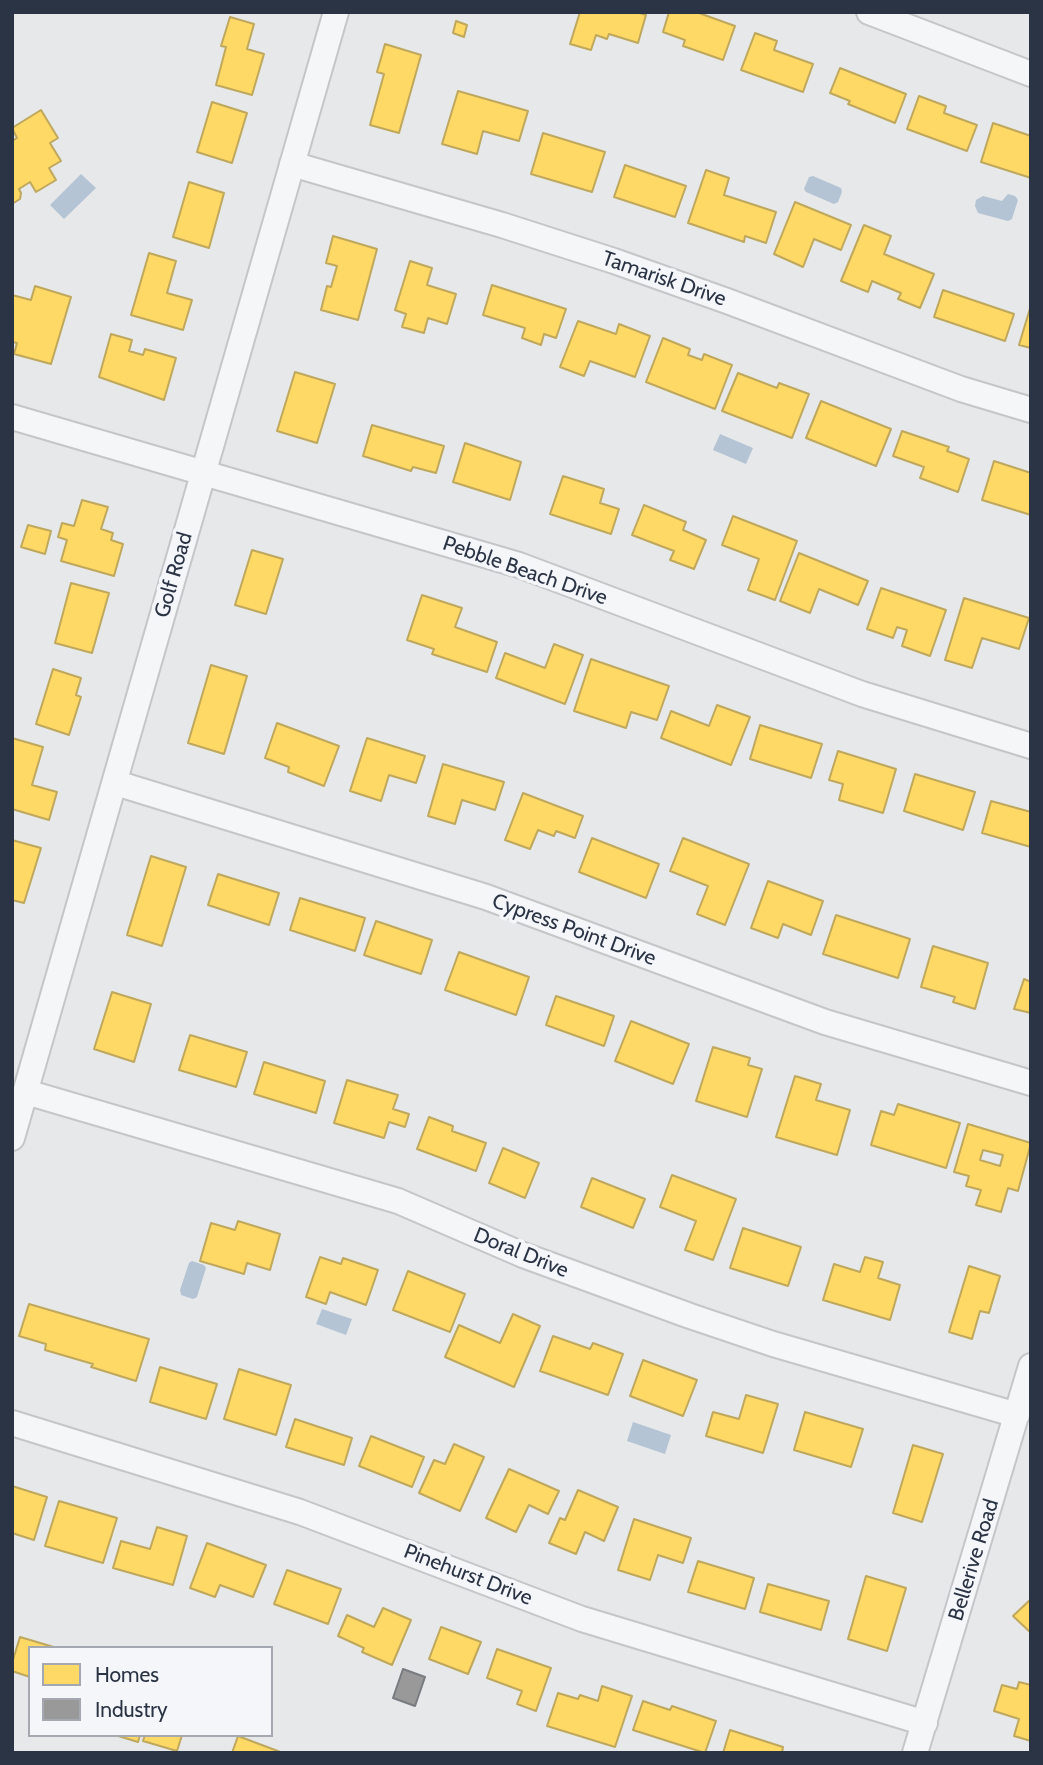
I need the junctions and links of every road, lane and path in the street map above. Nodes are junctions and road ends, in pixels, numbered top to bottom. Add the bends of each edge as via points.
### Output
1 (336, 12) edge
2 (869, 12) edge
3 (1031, 74) edge
4 (292, 164) junction
5 (1031, 410) edge
6 (12, 417) edge
7 (204, 473) junction
8 (1031, 746) edge
9 (116, 783) junction
10 (1031, 1083) edge
11 (26, 1092) junction
12 (12, 1138) edge
13 (1031, 1366) edge
14 (1017, 1415) junction
15 (12, 1423) edge
16 (925, 1723) junction
17 (915, 1753) edge

1 - 4 street, Golf Road
2 - 3 street
4 - 5 street, Tamarisk Drive via 601,257 961,389
4 - 7 street, Golf Road
6 - 7 street, Pebble Beach Drive
7 - 8 street, Pebble Beach Drive via 519,565 862,694
7 - 9 street, Golf Road
9 - 10 street, Cypress Point Drive via 486,897 825,1022
9 - 11 street, Golf Road
11 - 12 street, Golf Road
11 - 14 street, Doral Drive via 398,1201 523,1255 702,1320
13 - 14 street, Bellerive Road
14 - 16 street, Bellerive Road
15 - 16 street, Pinehurst Drive via 300,1512 622,1632
16 - 17 street, Bellerive Road

